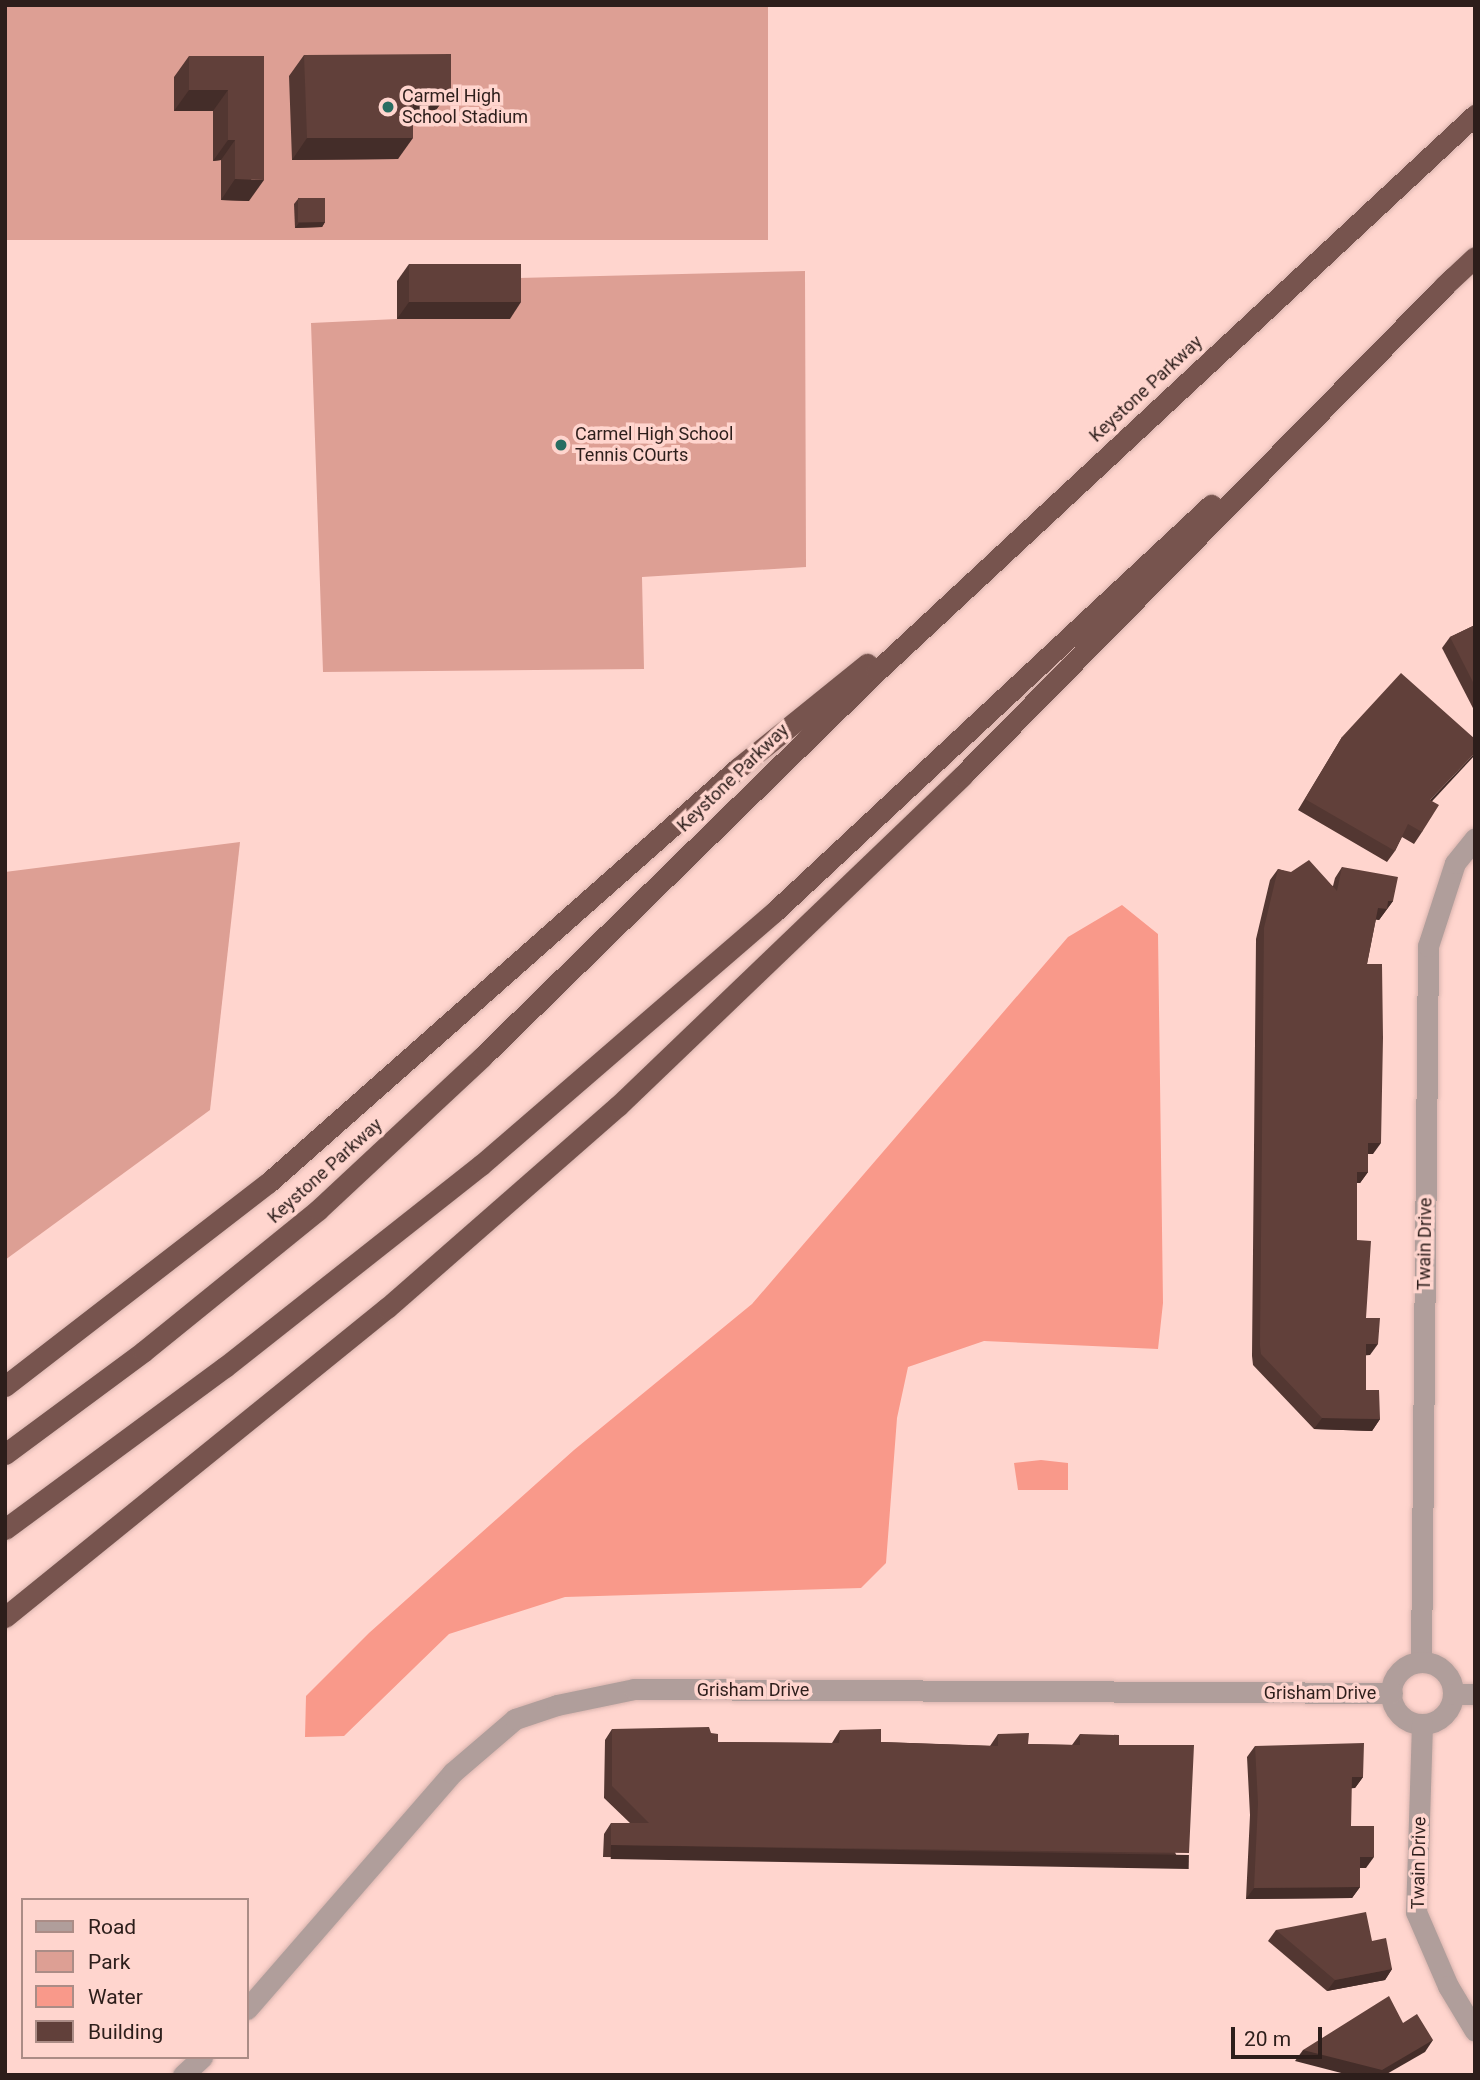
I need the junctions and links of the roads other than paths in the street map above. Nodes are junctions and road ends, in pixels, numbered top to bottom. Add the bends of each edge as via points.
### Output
1 (1475, 115) edge
2 (1475, 257) edge
3 (1452, 278) junction
4 (999, 557) junction
5 (1475, 838) edge
6 (5, 1386) edge
7 (5, 1454) edge
8 (5, 1529) edge
9 (5, 1617) edge
10 (1421, 1662) junction
11 (1392, 1693) junction
12 (1453, 1694) junction
13 (1475, 1694) edge
14 (1422, 1724) junction
15 (248, 2008) edge
16 (1474, 2031) edge
17 (200, 2059) edge
18 (183, 2075) edge

1 - 4 highway, Keystone Parkway
2 - 3 highway
3 - 8 highway via 873,821 585,1076 398,1233
3 - 9 highway via 962,776 618,1106 387,1308
4 - 6 highway via 738,768 268,1183
4 - 7 highway, Keystone Parkway via 318,1210 224,1289
5 - 10 street, Twain Drive via 1450,875 1428,946
10 - 11 street via 1402,1670
10 - 12 street via 1448,1675
11 - 14 street via 1400,1715
11 - 15 street, Grisham Drive via 634,1689 557,1705 515,1719 452,1773
12 - 13 street
12 - 14 street via 1446,1714
14 - 16 street, Twain Drive via 1416,1912 1448,1986
17 - 18 street

